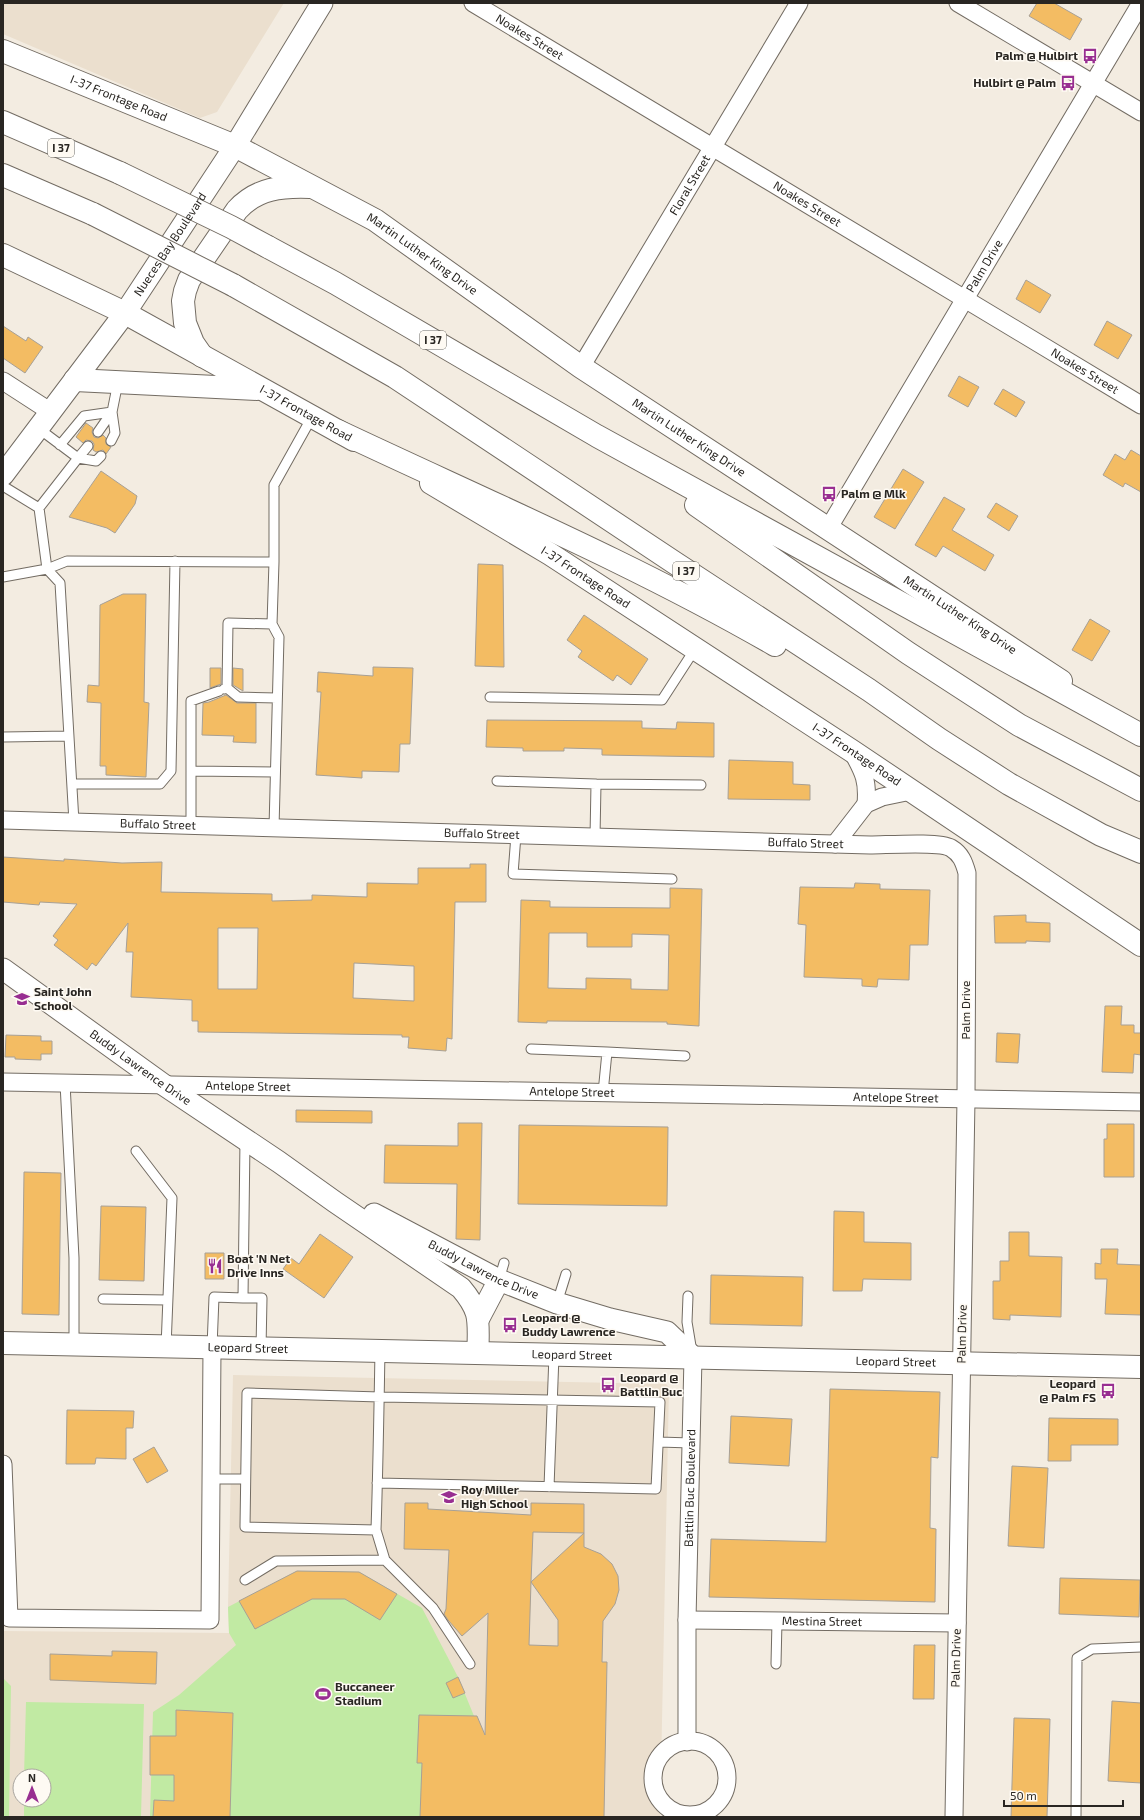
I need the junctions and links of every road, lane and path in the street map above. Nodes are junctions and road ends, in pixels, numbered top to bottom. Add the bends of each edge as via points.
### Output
1 (322, 3) edge
2 (473, 3) edge
3 (799, 3) edge
4 (958, 3) edge
5 (1141, 3) edge
6 (3, 51) edge
7 (1093, 84) junction
8 (1141, 112) edge
9 (3, 122) edge
10 (235, 146) junction
11 (712, 147) junction
12 (3, 175) edge
13 (311, 187) junction
14 (3, 255) edge
15 (964, 299) junction
16 (125, 313) junction
17 (202, 356) junction
18 (581, 367) junction
19 (75, 380) junction
20 (3, 381) edge
21 (118, 382) junction
22 (262, 389) junction
23 (1141, 405) edge
24 (51, 412) junction
25 (112, 412) junction
26 (312, 417) junction
27 (38, 428) junction
28 (338, 431) junction
29 (98, 432) dead end
30 (597, 436) junction
31 (111, 441) dead end
32 (60, 445) junction
33 (88, 446) dead end
34 (101, 456) dead end
35 (78, 458) junction
36 (3, 475) edge
37 (3, 486) edge
38 (39, 508) junction
39 (828, 529) junction
40 (175, 561) junction
41 (274, 562) junction
42 (47, 569) junction
43 (3, 577) edge
44 (272, 624) junction
45 (696, 649) junction
46 (223, 689) junction
47 (490, 697) dead end
48 (277, 698) junction
49 (1141, 734) edge
50 (69, 736) junction
51 (3, 737) edge
52 (939, 739) junction
53 (852, 751) junction
54 (191, 771) junction
55 (275, 772) junction
56 (497, 781) dead end
57 (72, 784) junction
58 (596, 784) junction
59 (701, 785) dead end
60 (1141, 790) edge
61 (911, 791) junction
62 (866, 804) junction
63 (3, 820) edge
64 (74, 822) junction
65 (191, 826) junction
66 (274, 828) junction
67 (516, 835) junction
68 (595, 837) junction
69 (835, 844) junction
70 (1141, 852) edge
71 (958, 853) joint
72 (672, 879) dead end
73 (1141, 945) edge
74 (3, 969) edge
75 (530, 1049) dead end
76 (607, 1052) junction
77 (685, 1056) dead end
78 (3, 1082) edge
79 (66, 1083) junction
80 (164, 1085) junction
81 (603, 1092) junction
82 (966, 1099) junction
83 (1141, 1102) edge
84 (246, 1139) junction
85 (136, 1151) dead end
86 (279, 1162) junction
87 (498, 1273) junction
88 (566, 1274) dead end
89 (461, 1288) junction
90 (688, 1296) dead end
91 (243, 1298) junction
92 (103, 1299) dead end
93 (168, 1300) junction
94 (557, 1303) junction
95 (479, 1318) junction
96 (3, 1343) edge
97 (74, 1345) junction
98 (166, 1347) junction
99 (212, 1348) junction
100 (262, 1349) junction
101 (380, 1350) junction
102 (478, 1352) junction
103 (554, 1354) junction
104 (693, 1357) junction
105 (961, 1363) junction
106 (1141, 1367) edge
107 (380, 1397) junction
108 (551, 1400) junction
109 (659, 1442) junction
110 (690, 1443) junction
111 (3, 1464) edge
112 (211, 1479) junction
113 (245, 1479) junction
114 (377, 1483) junction
115 (549, 1487) junction
116 (376, 1530) junction
117 (385, 1560) junction
118 (245, 1580) dead end
119 (687, 1620) junction
120 (778, 1621) junction
121 (957, 1623) junction
122 (1141, 1647) edge
123 (470, 1664) dead end
124 (776, 1664) dead end
125 (688, 1742) junction
126 (954, 1817) edge
127 (1076, 1817) edge

1 - 10 street, Nueces Bay Boulevard
2 - 11 street, Noakes Street
3 - 11 street, Floral Street
4 - 7 street
5 - 7 street, Palm Drive
6 - 10 main road, I-37 Frontage Road
7 - 8 street
7 - 15 street, Palm Drive
9 - 30 main road, I 37, bridge via 120,173 231,227 341,286
10 - 13 main road, Martin Luther King Drive
10 - 16 street, Nueces Bay Boulevard
11 - 15 street, Noakes Street
11 - 18 street, Floral Street
12 - 52 main road, I 37, bridge via 93,214 233,285 395,377 869,690
13 - 17 main road via 277,188 246,200 189,280 183,301 185,323 193,343
13 - 18 main road, Martin Luther King Drive via 375,220
14 - 16 main road, I-37 Frontage Road
15 - 23 street, Noakes Street
15 - 39 street, Palm Drive
16 - 17 main road, I-37 Frontage Road
16 - 19 street, Nueces Bay Boulevard
17 - 22 main road, I-37 Frontage Road
18 - 39 main road, Martin Luther King Drive
19 - 21 main road
19 - 24 street, Nueces Bay Boulevard
20 - 24 street
21 - 22 main road
21 - 25 lane
22 - 26 main road, I-37 Frontage Road
24 - 27 street, Nueces Bay Boulevard
25 - 29 lane
25 - 31 lane via 115,433
25 - 32 lane via 84,416
26 - 28 main road, I-37 Frontage Road
26 - 41 lane via 274,485
27 - 32 lane
27 - 36 street, Nueces Bay Boulevard
28 - 45 main road, I-37 Frontage Road via 550,554
28 - 52 main road via 627,567 729,618
30 - 49 main road
30 - 60 main road, I 37 via 934,670 1019,725
32 - 35 lane
33 - 35 lane
34 - 35 lane via 96,462
35 - 38 lane
37 - 38 lane
38 - 42 lane
39 - 49 main road, Martin Luther King Drive
40 - 41 lane
40 - 42 lane via 67,561
40 - 57 lane via 171,771 160,784
41 - 44 lane
42 - 43 lane
42 - 50 lane via 60,583
44 - 46 lane via 228,623
44 - 48 lane via 279,637
45 - 47 lane via 662,700
45 - 53 main road, I-37 Frontage Road
46 - 48 lane via 238,697
46 - 54 lane via 191,701
48 - 55 lane
50 - 51 lane
50 - 57 lane
52 - 70 main road, I 37 via 1009,784 1101,835
53 - 61 main road, I-37 Frontage Road
53 - 62 street via 864,773
54 - 55 lane
54 - 65 lane
55 - 66 lane
56 - 58 lane
57 - 64 lane
58 - 59 lane
58 - 68 lane
61 - 62 street via 882,797
61 - 73 main road, I-37 Frontage Road
62 - 69 street
63 - 64 street, Buffalo Street
64 - 65 street, Buffalo Street
65 - 66 street, Buffalo Street
66 - 67 street, Buffalo Street
67 - 68 street, Buffalo Street
67 - 72 lane via 513,874
68 - 69 street, Buffalo Street
69 - 71 street, Buffalo Street via 935,845 949,847
71 - 82 street, Palm Drive via 964,861 967,873
74 - 80 street, Buddy Lawrence Drive
75 - 76 lane
76 - 77 lane
76 - 81 lane
78 - 79 street, Antelope Street
79 - 80 street, Antelope Street
79 - 97 lane via 74,1258
80 - 81 street, Antelope Street
80 - 84 street, Buddy Lawrence Drive
81 - 82 street, Antelope Street
82 - 83 street, Antelope Street
82 - 105 street, Palm Drive
84 - 86 street, Buddy Lawrence Drive
84 - 91 lane
85 - 93 lane via 172,1198
86 - 87 street, Buddy Lawrence Drive
86 - 89 street, Buddy Lawrence Drive
87 - 89 street
87 - 94 street, Buddy Lawrence Drive
87 - 95 street
88 - 94 lane
89 - 95 street, Buddy Lawrence Drive via 473,1302
90 - 104 lane via 688,1322
91 - 99 lane via 214,1297
91 - 100 lane via 262,1298
92 - 93 lane
93 - 98 lane
94 - 104 street, Buddy Lawrence Drive via 610,1320 667,1332
95 - 102 street, Buddy Lawrence Drive
96 - 97 main road, Leopard Street
97 - 98 main road, Leopard Street
98 - 99 main road, Leopard Street
99 - 100 main road, Leopard Street
99 - 112 street
100 - 101 main road, Leopard Street
101 - 102 main road, Leopard Street
101 - 107 lane
102 - 103 main road, Leopard Street
103 - 104 main road, Leopard Street
103 - 108 lane
104 - 105 main road, Leopard Street
104 - 110 street, Battlin Buc Boulevard
105 - 106 main road, Leopard Street
105 - 121 street, Palm Drive
107 - 108 lane
107 - 113 lane via 247,1393
107 - 114 lane
108 - 109 lane via 660,1402
108 - 115 lane
109 - 110 lane
109 - 115 lane via 656,1489
110 - 119 street, Battlin Buc Boulevard
111 - 112 street via 9,1618 210,1620
112 - 113 lane
113 - 116 lane via 244,1527
114 - 115 lane
114 - 116 lane
116 - 117 lane
117 - 118 lane via 276,1561
117 - 123 lane via 433,1608
119 - 120 street, Mestina Street
119 - 125 street, Battlin Buc Boulevard
120 - 121 street, Mestina Street
120 - 124 lane
121 - 126 street, Palm Drive
122 - 127 lane via 1092,1649 1077,1658
125 - 125 street via 676,1744 666,1750 653,1770 653,1781 655,1793 662,1803 671,1810 694,1815 706,1812 717,1804 724,1794 727,1781 726,1769 712,1748

